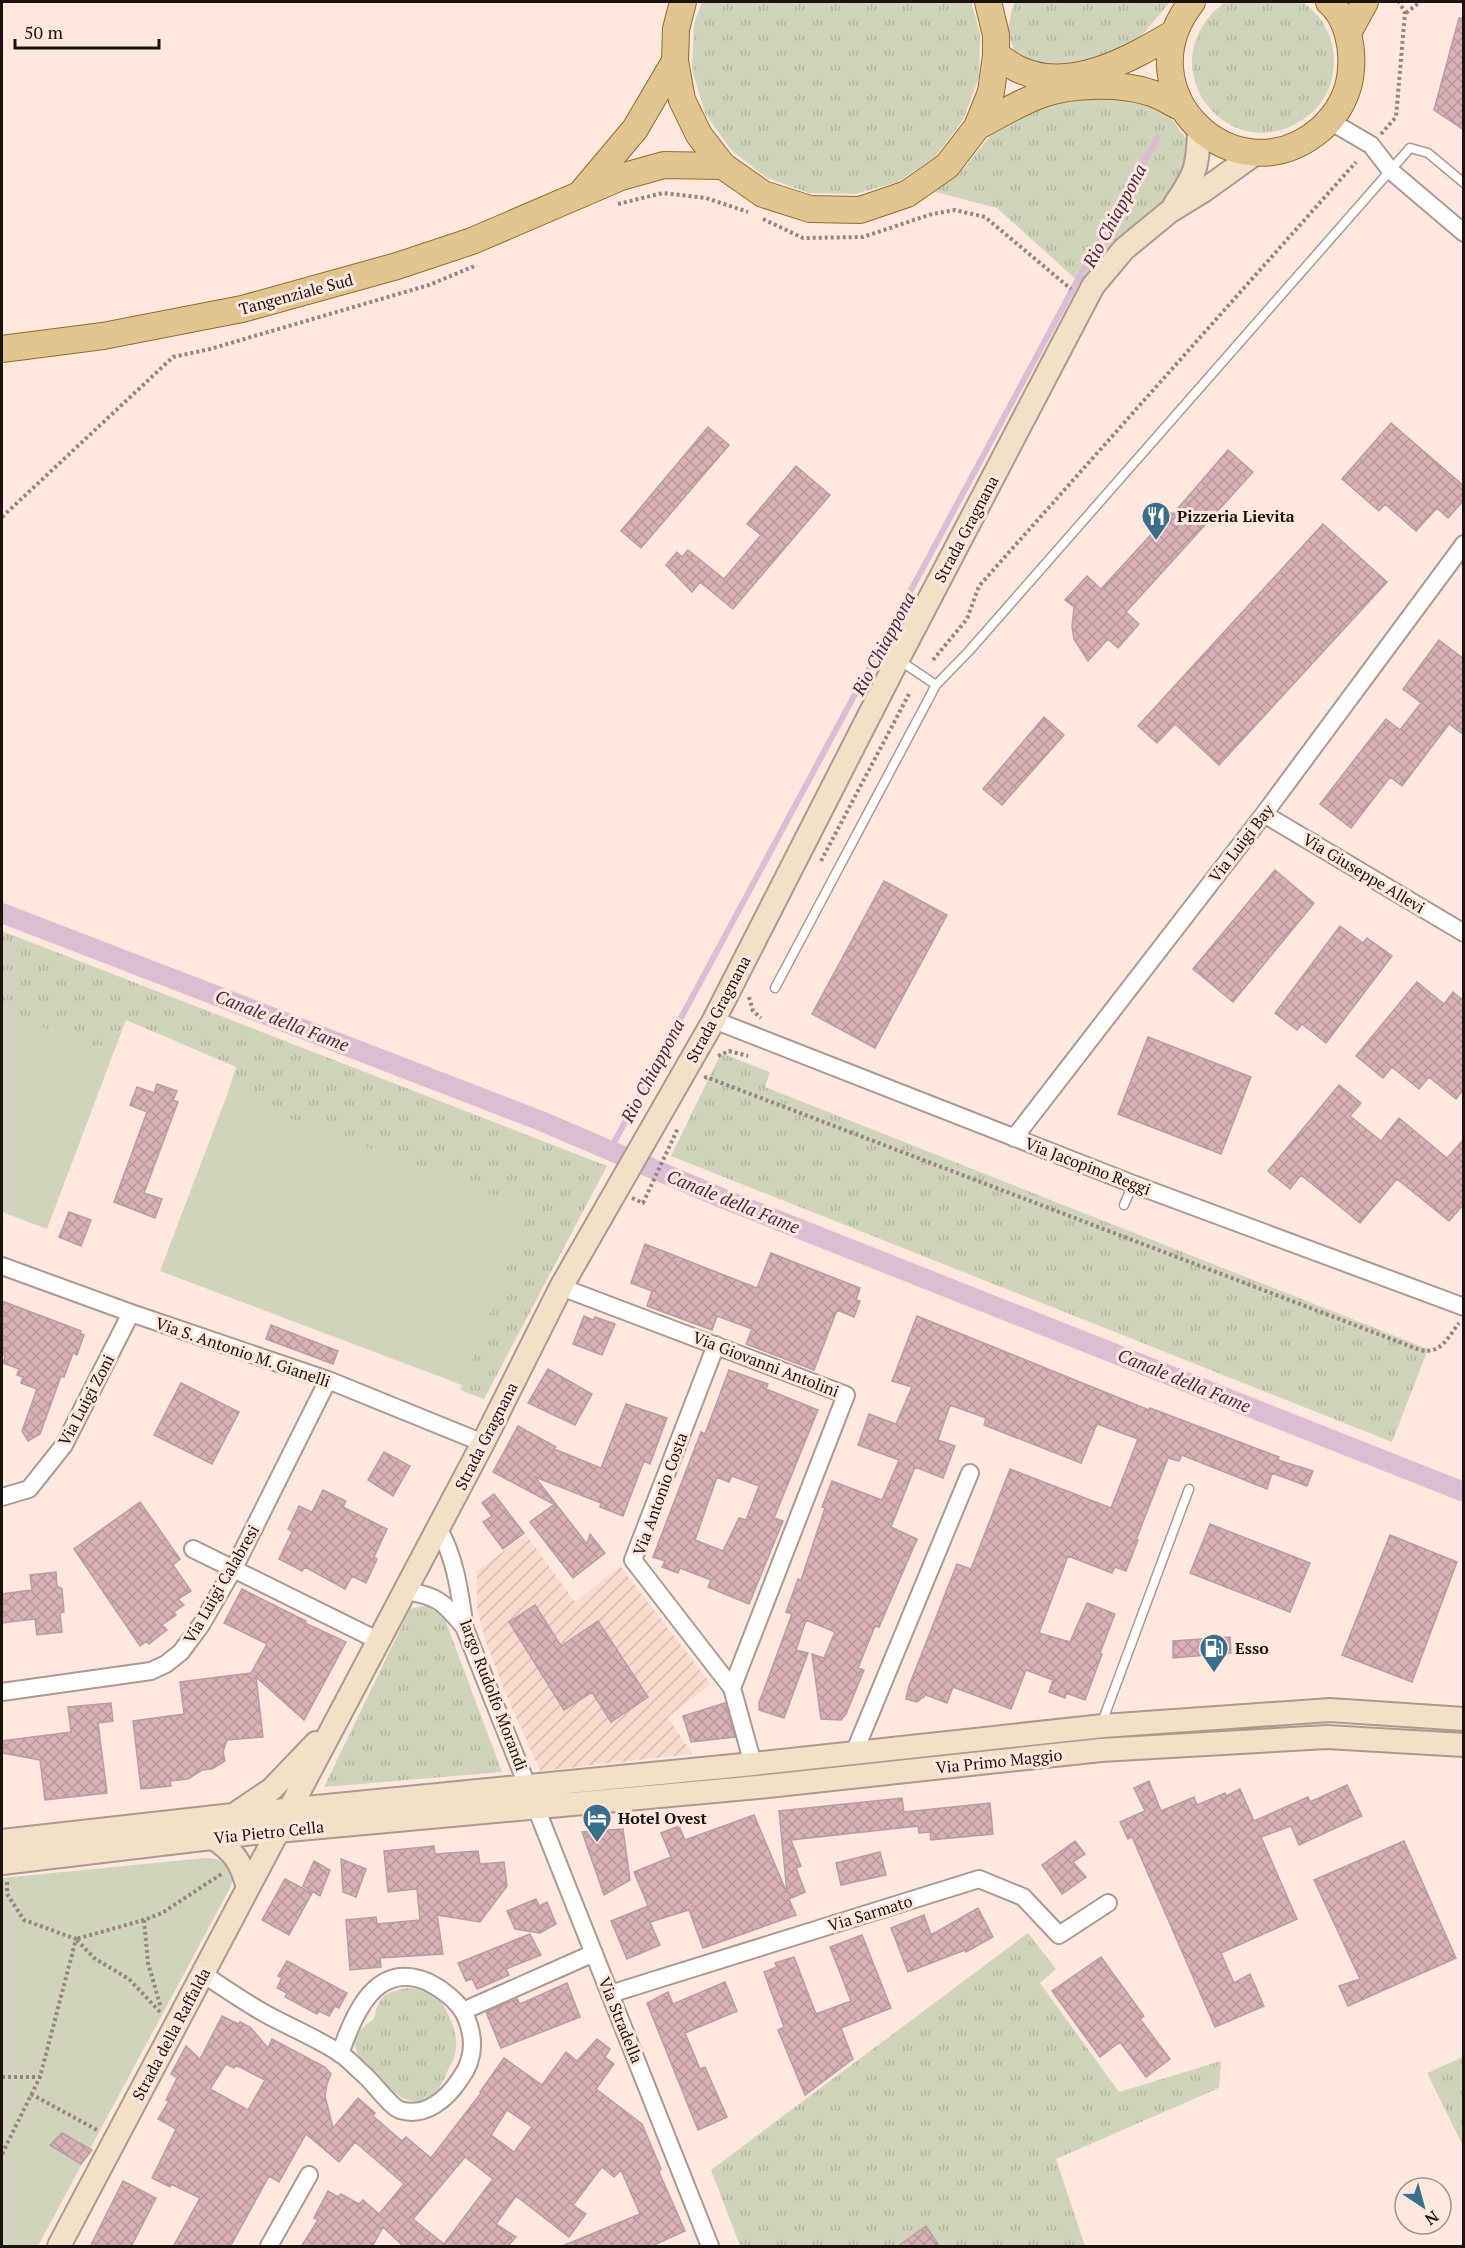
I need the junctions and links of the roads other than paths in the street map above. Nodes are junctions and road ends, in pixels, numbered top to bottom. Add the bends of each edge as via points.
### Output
1 (683, 2) edge
2 (1192, 2) edge
3 (1329, 2) edge
4 (1365, 2) edge
5 (993, 6) edge
6 (1174, 33) junction
7 (1348, 33) junction
8 (675, 61) junction
9 (1006, 61) junction
10 (1182, 108) junction
11 (1330, 121) junction
12 (977, 127) junction
13 (1199, 130) junction
14 (1257, 153) junction
15 (723, 166) junction
16 (1391, 171) junction
17 (1464, 183) edge
18 (579, 196) junction
19 (1169, 212) junction
20 (1464, 233) edge
21 (2, 349) edge
22 (1464, 544) edge
23 (898, 659) junction
24 (936, 685) junction
25 (1264, 814) junction
26 (1464, 933) edge
27 (775, 987) dead end
28 (714, 1020) junction
29 (1014, 1138) junction
30 (1133, 1184) junction
31 (1124, 1205) dead end
32 (2, 1266) edge
33 (561, 1287) junction
34 (1464, 1307) edge
35 (131, 1314) junction
36 (716, 1345) junction
37 (328, 1380) junction
38 (483, 1443) junction
39 (969, 1473) dead end
40 (1189, 1489) dead end
41 (2, 1497) edge
42 (438, 1527) junction
43 (193, 1549) dead end
44 (234, 1568) junction
45 (406, 1591) junction
46 (465, 1629) junction
47 (379, 1641) junction
48 (732, 1688) junction
49 (2, 1692) edge
50 (340, 1714) junction
51 (1464, 1719) edge
52 (1100, 1727) junction
53 (1464, 1745) edge
54 (854, 1753) junction
55 (753, 1764) junction
56 (532, 1796) junction
57 (233, 1815) junction
58 (284, 1820) junction
59 (212, 1837) junction
60 (2, 1841) edge
61 (4, 1870) edge
62 (248, 1888) junction
63 (1108, 1903) dead end
64 (594, 1953) junction
65 (203, 1974) junction
66 (610, 1994) junction
67 (463, 2011) junction
68 (340, 2054) junction
69 (309, 2175) dead end
70 (705, 2245) edge
71 (59, 2247) edge
72 (269, 2247) edge

1 - 8 main road via 676,29
2 - 6 main road
3 - 7 main road
4 - 7 main road
5 - 9 main road
6 - 9 main road via 1137,55 1080,74 1044,76
6 - 10 main road via 1169,58 1172,84
7 - 11 main road via 1351,79
8 - 15 main road via 682,100 699,135
8 - 18 main road, Tangenziale Sud via 635,129
9 - 12 main road
10 - 12 main road via 1132,88 1086,87 1024,101
10 - 13 main road
11 - 14 main road via 1309,139 1284,150
11 - 16 street via 1371,146
12 - 15 main road via 947,166 907,195 860,210 810,209 763,194
13 - 14 main road via 1226,146
13 - 19 street, Strada Gragnana via 1196,170
14 - 19 street, Strada Gragnana
15 - 18 main road, Tangenziale Sud via 664,165 621,177
16 - 17 lane via 1410,148 1416,148 1428,153
16 - 20 street
16 - 24 lane
18 - 21 main road, Tangenziale Sud via 472,241 242,309 103,336
19 - 23 street, Strada Gragnana via 1124,249 1093,286
22 - 25 street, Via Luigi Bay
23 - 24 lane
23 - 28 street, Strada Gragnana
24 - 27 lane
25 - 26 street, Via Giuseppe Allevi
25 - 29 street, Via Luigi Bay
28 - 29 street, Via Jacopino Reggi
28 - 33 street, Strada Gragnana
29 - 30 street, Via Jacopino Reggi
30 - 31 lane
30 - 34 street, Via Jacopino Reggi
32 - 35 street, Via S. Antonio M. Gianelli
33 - 36 street, Via Giovanni Antolini
33 - 38 street, Strada Gragnana
35 - 37 street, Via S. Antonio M. Gianelli
35 - 41 street, Via Luigi Zoni via 64,1445 29,1489
36 - 48 street, Via Antonio Costa via 633,1560
36 - 48 street, Via Giovanni Antolini via 846,1395
37 - 38 street, Via S. Antonio M. Gianelli
37 - 44 street, Via Luigi Calabresi
38 - 42 street, Strada Gragnana
39 - 54 street
40 - 52 lane
42 - 45 street, Strada Gragnana
42 - 46 street, largo Rudolfo Morandi via 446,1540 457,1580
43 - 44 street
44 - 47 street
44 - 49 street, Via Luigi Calabresi via 191,1641 166,1664 151,1671
45 - 46 street via 443,1603
45 - 47 street, Strada Gragnana
46 - 56 street, largo Rudolfo Morandi
47 - 50 street, Strada Gragnana
48 - 55 street
50 - 57 street via 272,1789
50 - 58 street, Strada Gragnana
51 - 52 street, Via Primo Maggio via 1330,1710
52 - 54 street, Via Primo Maggio
53 - 56 street, Via Primo Maggio via 1327,1737 1101,1750 758,1787
54 - 55 street, Via Primo Maggio
55 - 56 street, Via Primo Maggio
56 - 58 street, Via Pietro Cella
56 - 64 street, Via Stradella
57 - 58 street, Via Pietro Cella
57 - 60 street, Via Pietro Cella
58 - 59 street, Via Pietro Cella
58 - 62 street, Strada della Raffalda
59 - 61 street, Via Pietro Cella
59 - 62 street via 239,1862
62 - 65 street, Strada della Raffalda
63 - 66 street, Via Sarmato via 1059,1935 1023,1898 979,1879
64 - 66 street, Via Stradella
64 - 67 street
65 - 68 street
65 - 71 street, Strada della Raffalda
66 - 70 street, Via Stradella
67 - 68 street via 446,1992 431,1984 415,1977 392,1977 366,1997
67 - 68 street via 471,2028 469,2064 460,2080 430,2108 417,2113 398,2109
69 - 72 street

